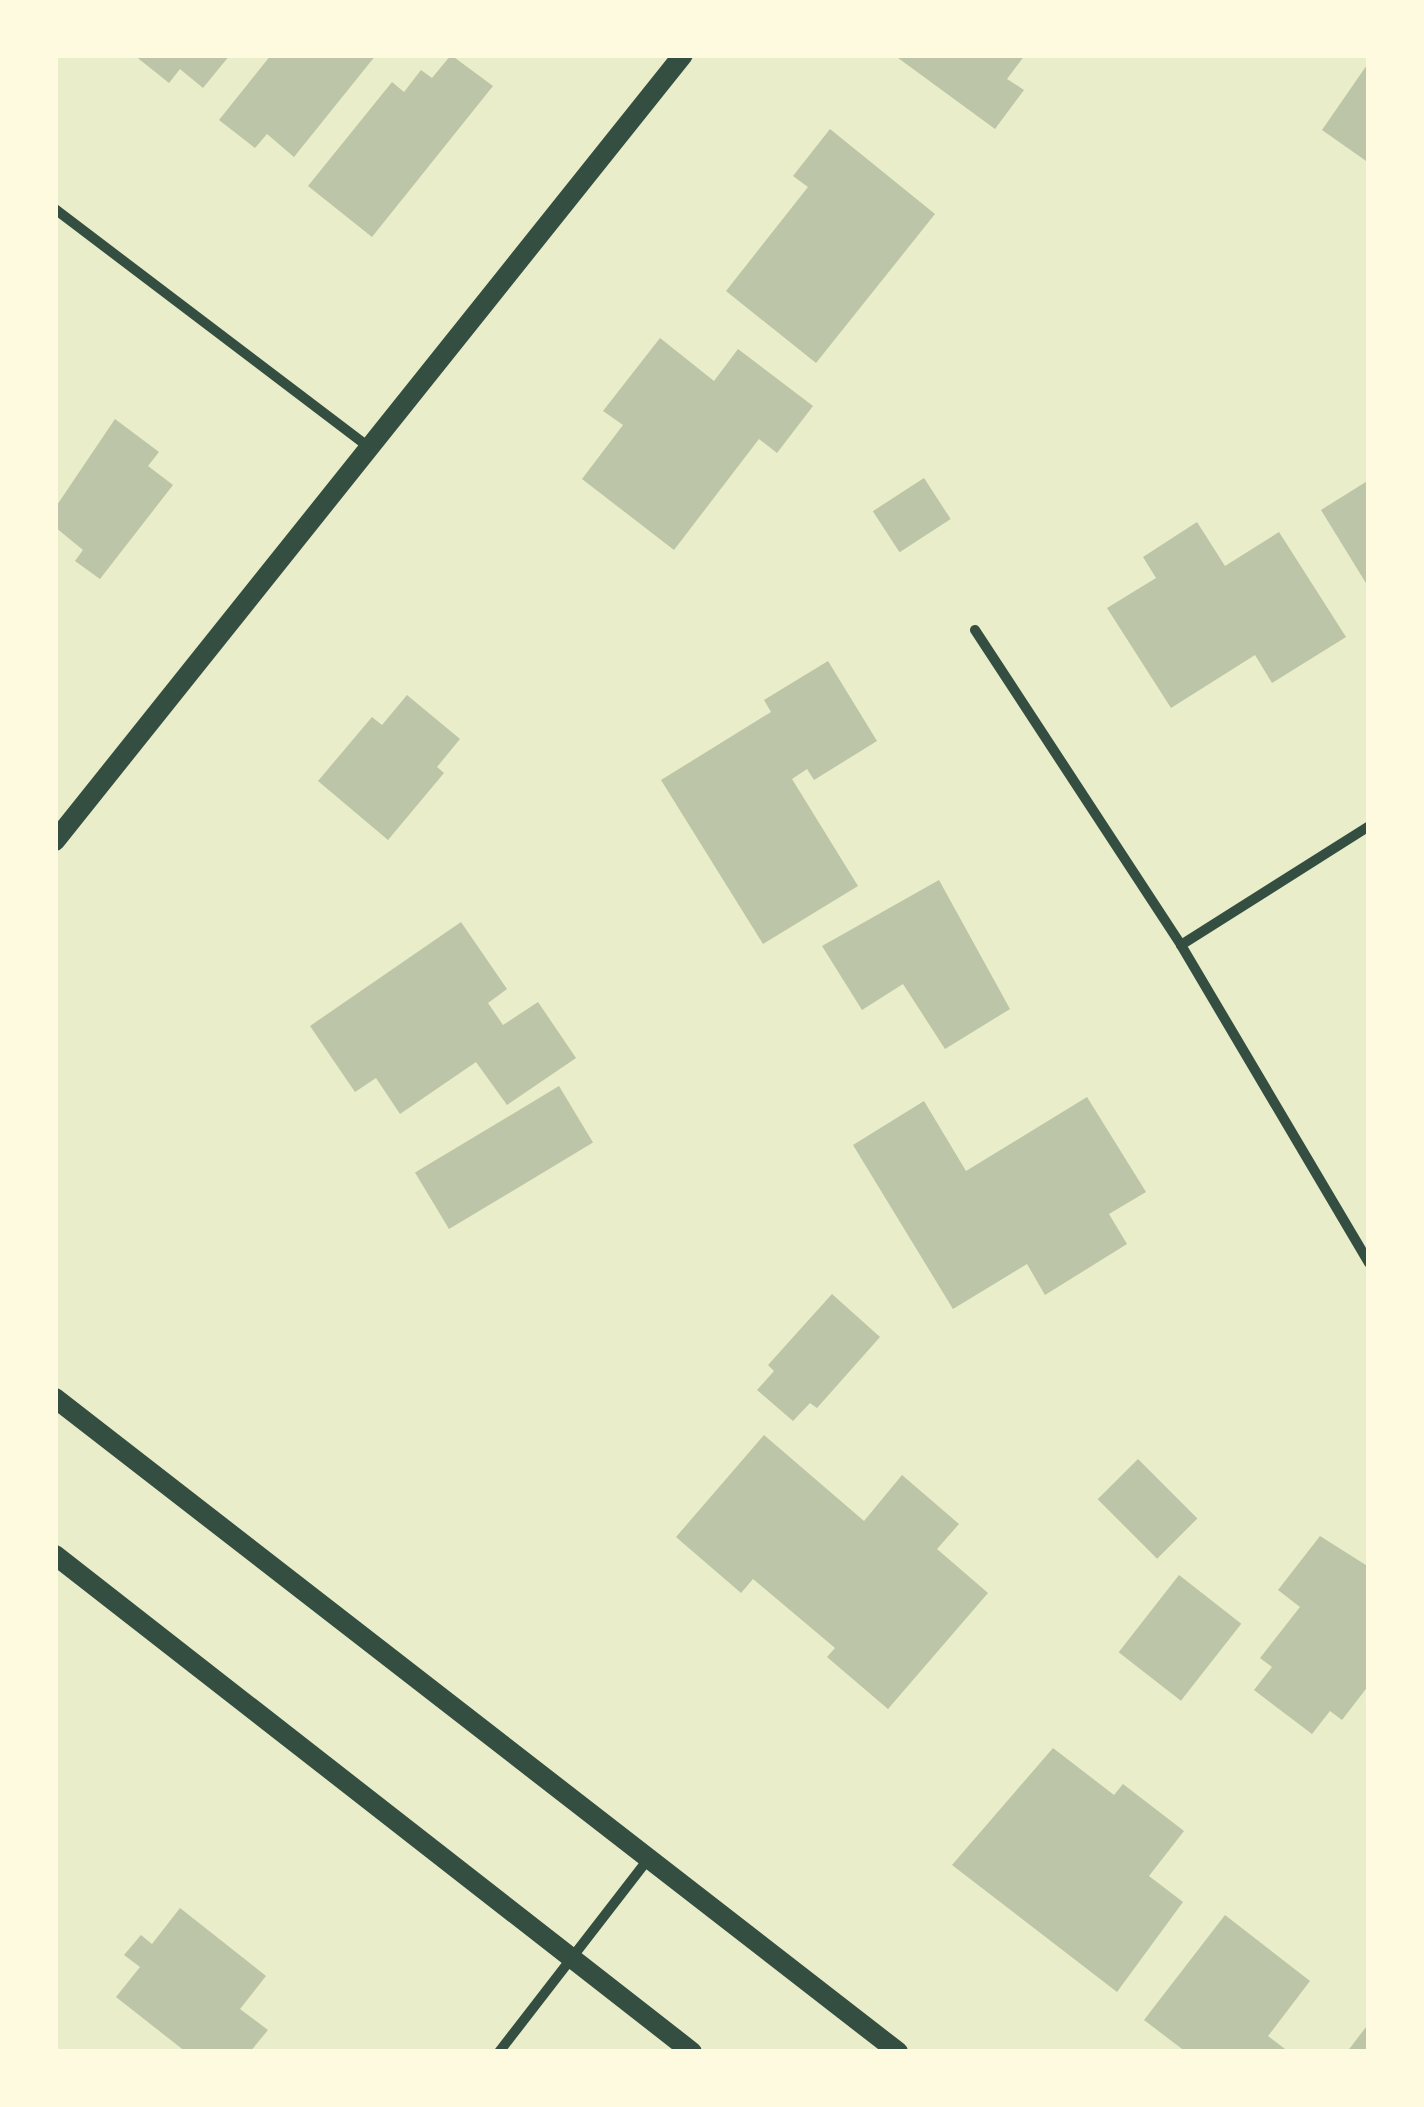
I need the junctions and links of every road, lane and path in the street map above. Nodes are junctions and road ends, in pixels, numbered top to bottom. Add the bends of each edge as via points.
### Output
1 (684, 55) edge
2 (55, 208) edge
3 (368, 447) junction
4 (975, 630) dead end
5 (1369, 826) edge
6 (55, 842) edge
7 (1181, 945) junction
8 (1369, 1263) edge
9 (55, 1398) edge
10 (55, 1555) edge
11 (649, 1858) junction
12 (572, 1959) junction
13 (500, 2052) edge
14 (692, 2052) edge
15 (898, 2052) edge

1 - 3 main road
2 - 3 street
3 - 6 main road
4 - 7 street
5 - 7 street
7 - 8 street
9 - 11 main road
10 - 12 main road
11 - 12 street
11 - 15 main road
12 - 13 street
12 - 14 main road

